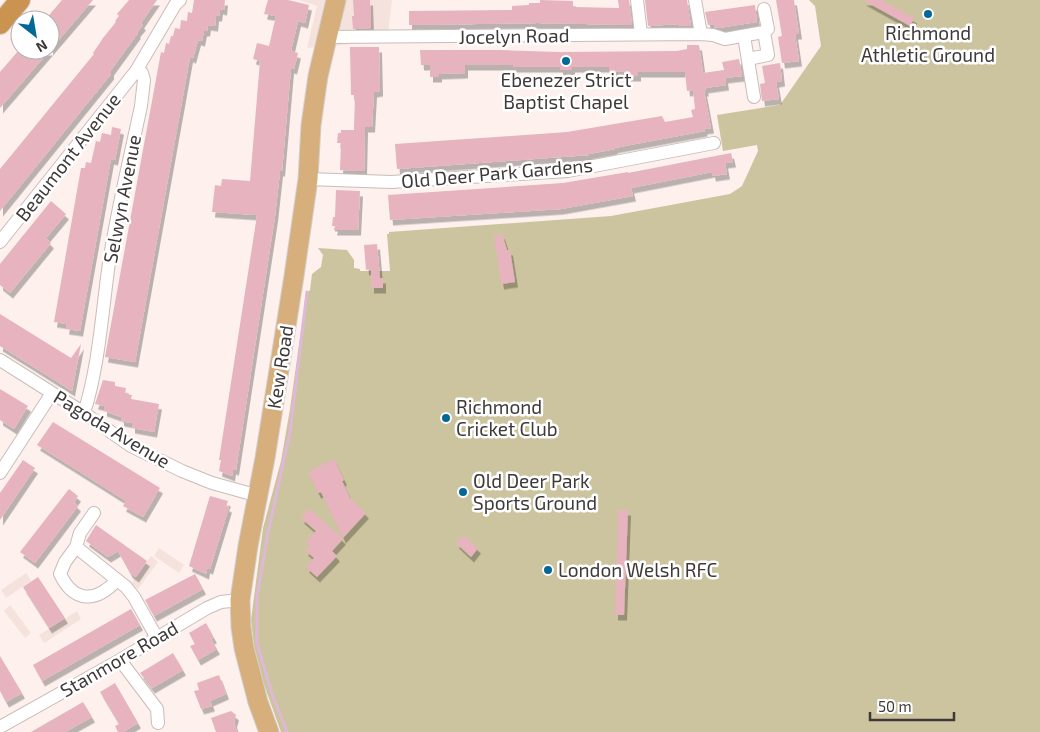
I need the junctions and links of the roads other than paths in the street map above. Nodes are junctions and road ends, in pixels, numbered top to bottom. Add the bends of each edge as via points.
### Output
1 (20, 0) edge
2 (180, 0) edge
3 (336, 0) edge
4 (637, 0) edge
5 (695, 0) edge
6 (764, 8) dead end
7 (0, 24) edge
8 (764, 32) junction
9 (642, 34) junction
10 (701, 34) junction
11 (744, 36) junction
12 (327, 37) junction
13 (748, 59) junction
14 (136, 71) junction
15 (754, 97) dead end
16 (714, 143) dead end
17 (308, 179) junction
18 (0, 242) edge
19 (0, 360) edge
20 (52, 393) junction
21 (84, 413) junction
22 (0, 473) edge
23 (258, 493) junction
24 (94, 513) dead end
25 (76, 547) junction
26 (117, 580) junction
27 (240, 600) junction
28 (157, 638) junction
29 (120, 660) junction
30 (158, 723) dead end
31 (1, 729) edge
32 (269, 732) edge

1 - 7 highway
2 - 14 street
3 - 12 main road, Kew Road
4 - 9 street
5 - 10 street
6 - 8 street via 768,29
8 - 11 street, Jocelyn Road
8 - 13 street via 768,54
9 - 10 street, Jocelyn Road
9 - 12 street, Jocelyn Road
10 - 11 street, Jocelyn Road via 725,39
11 - 13 street
12 - 17 main road, Kew Road via 311,125
13 - 15 street
14 - 18 street, Beaumont Avenue
14 - 21 street, Selwyn Avenue via 142,73 144,80 141,106
16 - 17 street, Old Deer Park Gardens via 568,171 391,182
17 - 23 main road, Kew Road
19 - 20 street, Pagoda Avenue
20 - 21 street, Pagoda Avenue
20 - 22 street
21 - 23 street, Pagoda Avenue via 131,446 182,471 212,483
23 - 27 main road, Kew Road
24 - 25 street via 80,533
25 - 26 street
25 - 26 street via 60,574 65,584 76,593 81,597 95,597
26 - 28 street via 134,597
27 - 28 street, Stanmore Road via 221,602 207,608
27 - 32 main road, Kew Road via 244,648
28 - 29 street, Stanmore Road
29 - 30 street via 162,707
29 - 31 street, Stanmore Road

